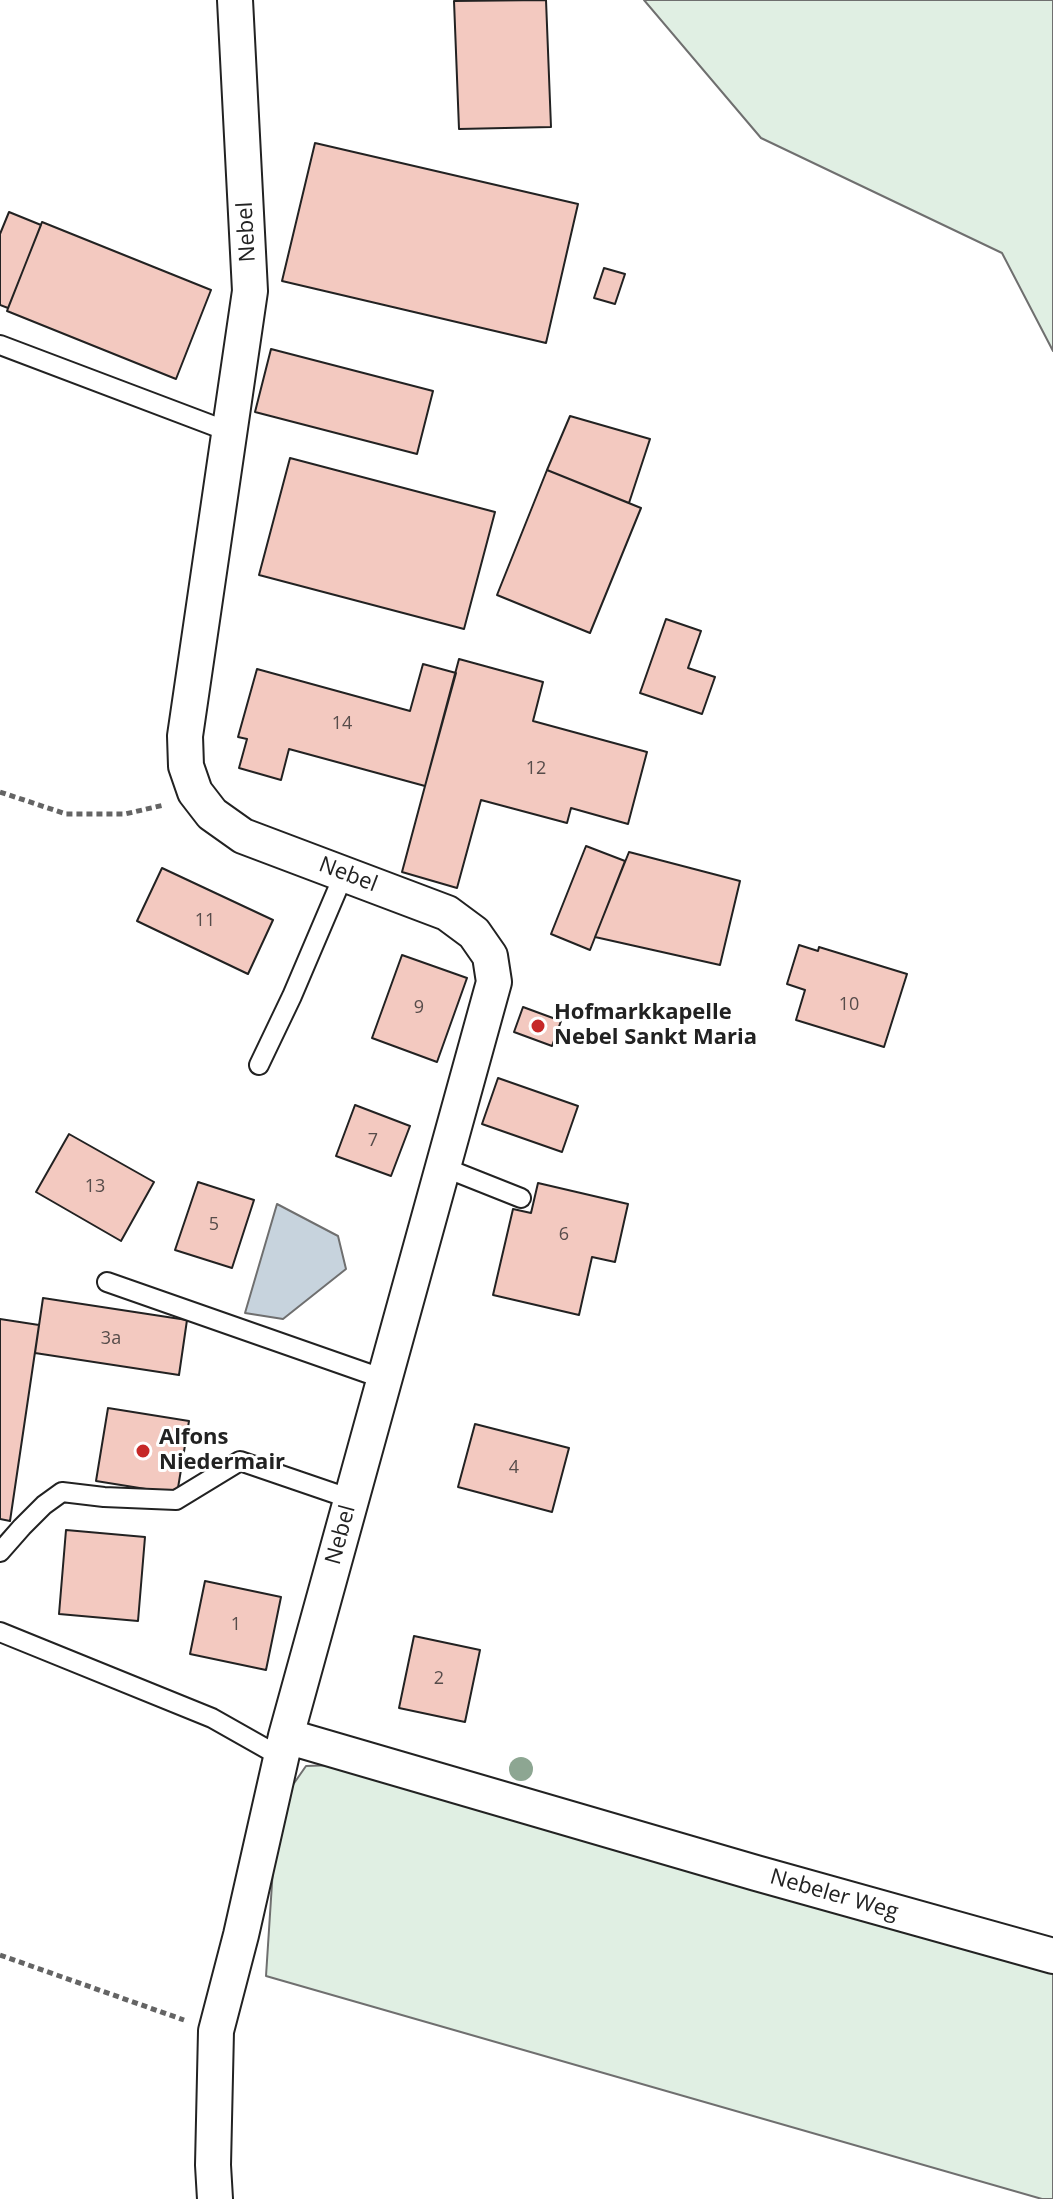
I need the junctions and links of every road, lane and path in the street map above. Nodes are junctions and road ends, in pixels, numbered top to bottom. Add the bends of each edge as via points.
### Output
1 (235, 0) edge
2 (0, 345) edge
3 (230, 432) junction
4 (0, 792) edge
5 (195, 792) junction
6 (344, 874) junction
7 (259, 1065) dead end
8 (443, 1167) junction
9 (521, 1198) dead end
10 (107, 1282) dead end
11 (384, 1379) junction
12 (351, 1499) junction
13 (0, 1552) edge
14 (0, 1632) edge
15 (284, 1746) junction
16 (0, 1955) edge
17 (1053, 1956) edge
18 (216, 2031) junction
19 (215, 2199) edge

1 - 3 street, Nebel via 250,291
2 - 3 lane
3 - 5 street, Nebel via 185,736 186,766
4 - 5 path via 66,814 125,814
5 - 6 street, Nebel via 212,814 243,836
6 - 7 lane
6 - 8 street, Nebel via 447,913 474,933 490,956 494,982
8 - 9 lane
8 - 11 street, Nebel
10 - 11 lane
11 - 12 street, Nebel
12 - 13 lane via 240,1461 176,1500 62,1492
12 - 15 street, Nebel
14 - 15 lane
15 - 17 street, Nebeler Weg
15 - 18 street, Nebel
16 - 18 path
18 - 19 street, Nebel

